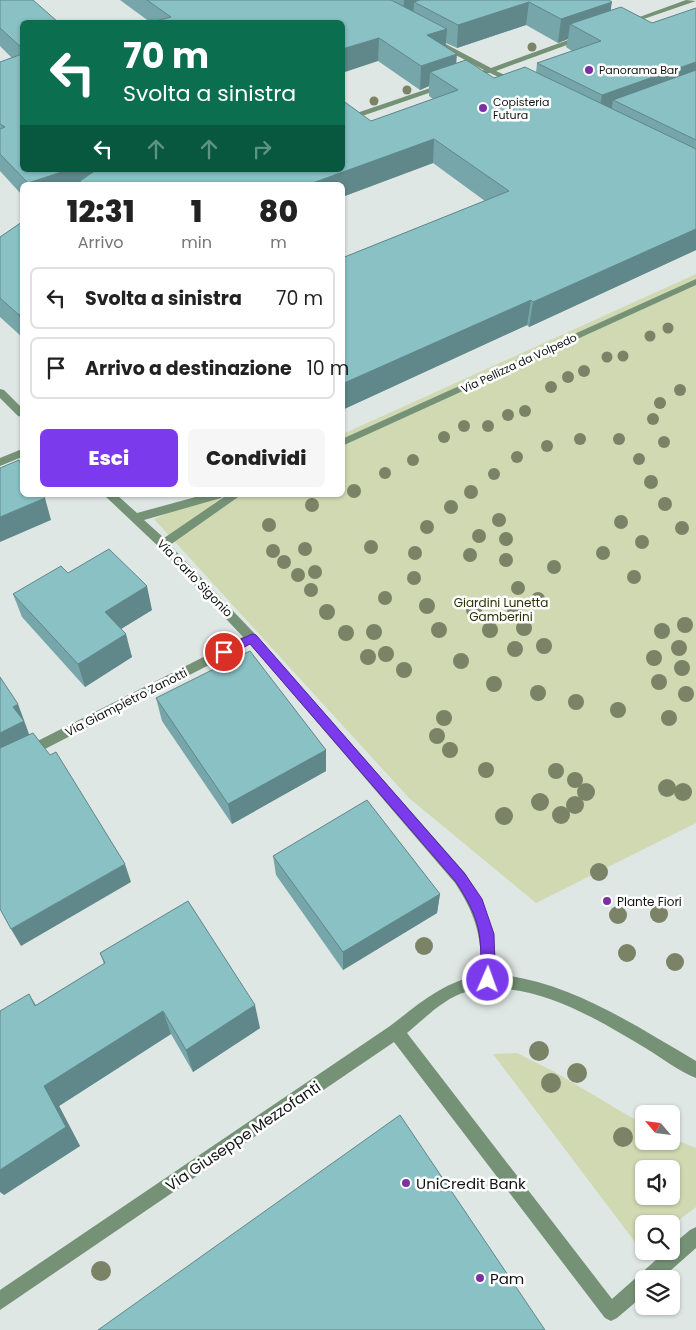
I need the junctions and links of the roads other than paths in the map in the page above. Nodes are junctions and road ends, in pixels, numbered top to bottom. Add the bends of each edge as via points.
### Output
1 (693, 0) edge
2 (621, 25) edge
3 (594, 34) edge
4 (428, 38) edge
5 (489, 70) junction
6 (475, 75) edge
7 (451, 84) edge
8 (520, 86) edge
9 (345, 120) edge
10 (696, 282) edge
11 (0, 392) edge
12 (20, 412) edge
13 (345, 442) edge
14 (20, 453) edge
15 (0, 462) edge
16 (112, 497) edge
17 (210, 497) edge
18 (232, 497) edge
19 (135, 518) junction
20 (163, 544) junction
21 (252, 638) junction
22 (0, 766) edge
23 (488, 980) junction
24 (396, 1032) junction
25 (696, 1070) edge
26 (696, 1236) edge
27 (658, 1270) edge
28 (635, 1291) edge
29 (0, 1300) edge

1 - 2 street
3 - 5 street
4 - 5 street
5 - 6 street
5 - 8 street
7 - 9 street
10 - 13 street, Via Pellizza da Volpedo
11 - 12 street
14 - 15 street
16 - 19 street, Via Carlo Sigonio
17 - 19 street
18 - 20 street
19 - 20 street, Via Carlo Sigonio
20 - 21 street, Via Carlo Sigonio
21 - 22 street, Via Giampietro Zanotti
21 - 23 street, Via Carlo Sigonio via 460,878 477,904 488,934
23 - 24 street, Via Giuseppe Mezzofanti via 465,985 438,1000
23 - 25 street, Via Giuseppe Mezzofanti via 516,982 547,990
24 - 28 street via 611,1312
24 - 29 street, Via Giuseppe Mezzofanti
26 - 27 street

